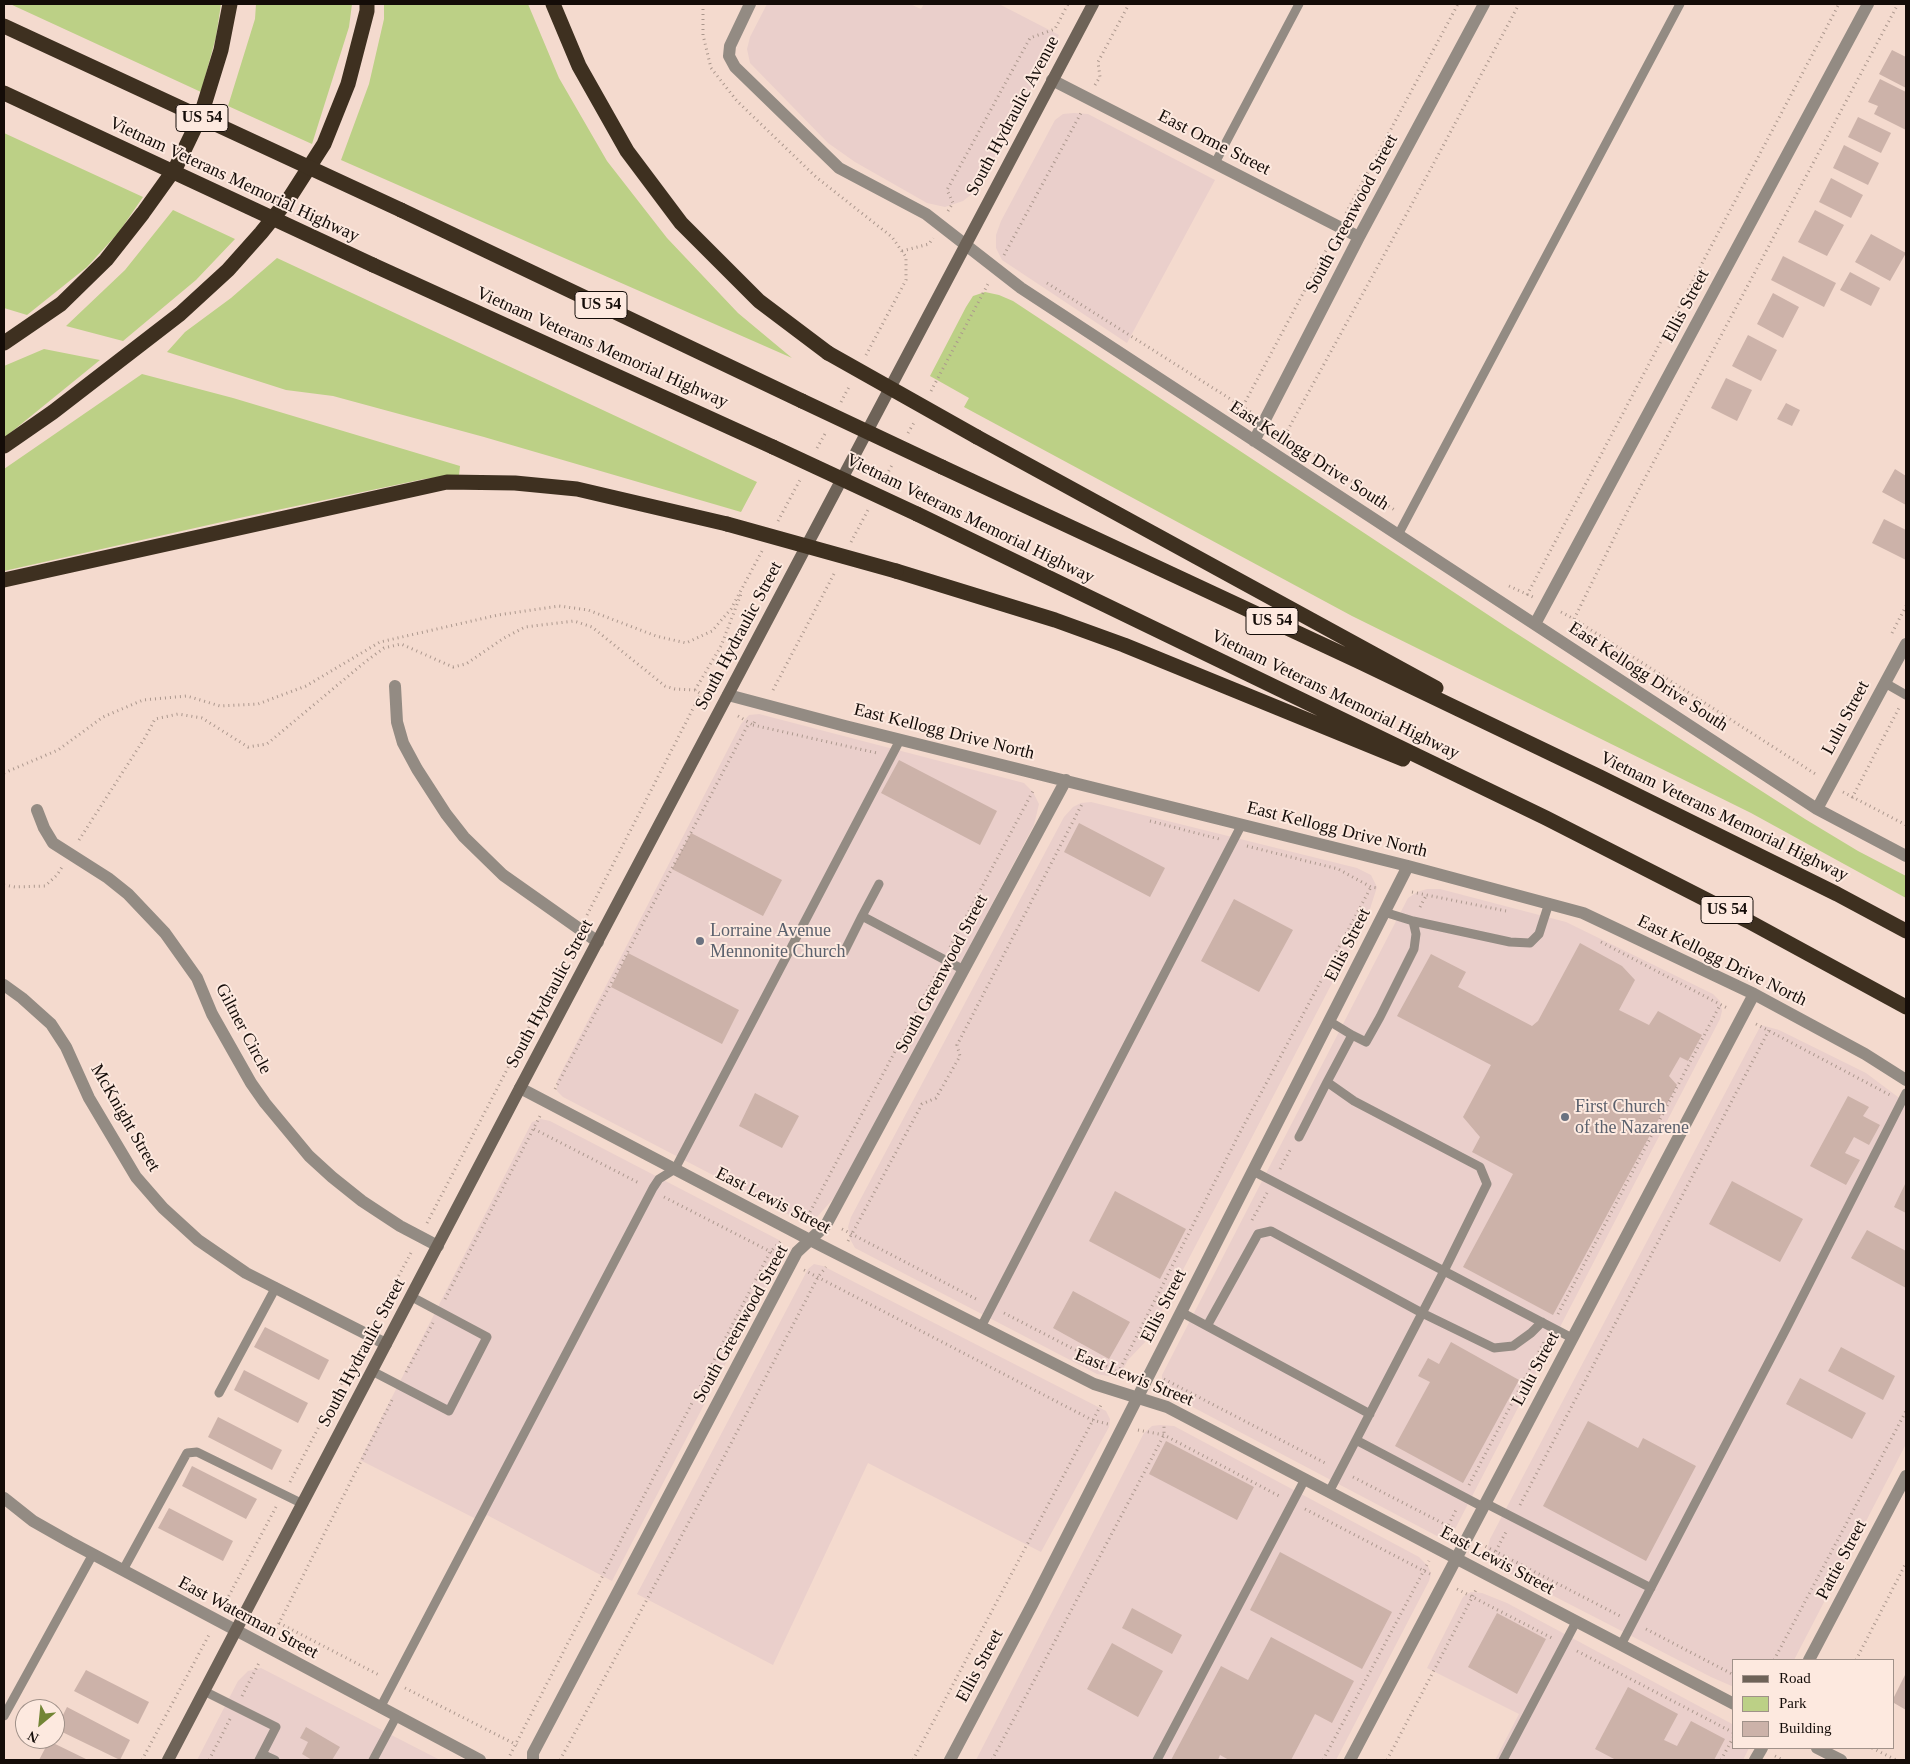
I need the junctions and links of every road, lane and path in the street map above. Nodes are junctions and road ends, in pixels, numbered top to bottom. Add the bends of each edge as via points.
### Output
1 (230, 4) edge
2 (368, 4) edge
3 (553, 4) edge
4 (750, 4) edge
5 (1068, 4) edge
6 (1093, 4) edge
7 (1129, 4) edge
8 (1299, 4) edge
9 (1458, 4) edge
10 (1484, 4) edge
11 (1519, 4) edge
12 (1680, 4) edge
13 (1839, 4) edge
14 (1868, 4) edge
15 (1898, 4) edge
16 (4, 26) edge
17 (1052, 80) junction
18 (4, 93) edge
19 (1088, 98) junction
20 (1214, 163) junction
21 (940, 225) junction
22 (1338, 227) junction
23 (1358, 238) junction
24 (965, 245) junction
25 (902, 251) dead end
26 (1003, 255) junction
27 (1012, 261) dead end
28 (996, 269) junction
29 (1045, 281) dead end
30 (4, 343) edge
31 (929, 395) dead end
32 (1243, 406) junction
33 (919, 413) dead end
34 (1264, 421) junction
35 (1285, 435) junction
36 (905, 439) dead end
37 (1254, 441) junction
38 (4, 446) edge
39 (896, 457) dead end
40 (882, 484) dead end
41 (873, 501) dead end
42 (1407, 518) junction
43 (1398, 535) junction
44 (849, 545) dead end
45 (835, 572) dead end
46 (748, 578) dead end
47 (4, 580) edge
48 (1502, 582) dead end
49 (1527, 595) junction
50 (1546, 604) junction
51 (1574, 618) junction
52 (1535, 624) junction
53 (1906, 644) edge
54 (1885, 683) junction
55 (395, 686) dead end
56 (695, 690) junction
57 (728, 695) junction
58 (1906, 695) edge
59 (764, 704) junction
60 (722, 706) junction
61 (749, 723) junction
62 (753, 725) junction
63 (900, 740) junction
64 (891, 757) junction
65 (1600, 777) junction
66 (1066, 780) junction
67 (1830, 784) junction
68 (1024, 789) dead end
69 (1057, 797) junction
70 (1852, 798) junction
71 (1082, 804) junction
72 (1092, 806) dead end
73 (1817, 809) junction
74 (38, 810) dead end
75 (1546, 818) junction
76 (1148, 820) dead end
77 (1242, 824) junction
78 (1906, 826) edge
79 (1233, 842) junction
80 (70, 854) junction
81 (1906, 856) edge
82 (1408, 866) junction
83 (879, 884) dead end
84 (4, 885) edge
85 (1371, 887) junction
86 (1395, 890) junction
87 (1549, 903) junction
88 (1384, 912) junction
89 (1515, 913) dead end
90 (862, 916) junction
91 (1413, 921) junction
92 (1906, 931) edge
93 (1594, 938) dead end
94 (598, 942) junction
95 (844, 952) dead end
96 (964, 970) junction
97 (4, 985) edge
98 (1754, 994) junction
99 (1720, 1004) junction
100 (1906, 1007) edge
101 (1743, 1016) junction
102 (1329, 1021) junction
103 (1769, 1030) junction
104 (1352, 1035) junction
105 (1906, 1080) edge
106 (1327, 1082) junction
107 (520, 1088) junction
108 (1906, 1093) edge
109 (547, 1103) junction
110 (1901, 1103) junction
111 (1298, 1137) dead end
112 (675, 1169) junction
113 (1253, 1171) junction
114 (810, 1240) junction
115 (438, 1246) junction
116 (837, 1254) junction
117 (1444, 1271) junction
118 (276, 1288) junction
119 (412, 1297) junction
120 (438, 1311) junction
121 (1181, 1312) junction
122 (1422, 1313) junction
123 (1542, 1322) junction
124 (1207, 1326) junction
125 (981, 1327) junction
126 (1552, 1327) junction
127 (1572, 1338) junction
128 (386, 1344) junction
129 (372, 1371) junction
130 (400, 1385) junction
131 (1109, 1389) junction
132 (219, 1393) dead end
133 (1137, 1398) junction
134 (1906, 1411) edge
135 (1370, 1414) junction
136 (1356, 1440) junction
137 (1906, 1476) edge
138 (1304, 1479) junction
139 (1329, 1492) junction
140 (1463, 1497) junction
141 (4, 1498) edge
142 (303, 1504) junction
143 (1484, 1505) junction
144 (1514, 1517) junction
145 (1436, 1548) junction
146 (93, 1554) junction
147 (1456, 1558) junction
148 (1906, 1563) edge
149 (123, 1570) junction
150 (1484, 1573) junction
151 (1651, 1588) junction
152 (1576, 1622) junction
153 (279, 1623) junction
154 (236, 1631) junction
155 (1621, 1645) junction
156 (267, 1648) junction
157 (1775, 1659) edge
158 (1810, 1659) edge
159 (1857, 1659) edge
160 (1038, 1672) dead end
161 (394, 1682) junction
162 (204, 1691) junction
163 (1732, 1703) edge
164 (237, 1707) junction
165 (380, 1708) junction
166 (4, 1716) edge
167 (396, 1717) junction
168 (1732, 1740) edge
169 (1819, 1749) edge
170 (1874, 1749) edge
171 (261, 1757) edge
172 (533, 1757) edge
173 (171, 1759) edge
174 (209, 1760) edge
175 (275, 1760) edge
176 (373, 1760) edge
177 (480, 1760) edge
178 (560, 1760) edge
179 (913, 1760) edge
180 (950, 1760) edge
181 (992, 1760) edge
182 (1157, 1760) edge
183 (1323, 1760) edge
184 (1350, 1760) edge
185 (1387, 1760) edge
186 (1503, 1760) edge
187 (1721, 1760) edge
188 (1841, 1760) edge
189 (1896, 1760) edge

1 - 30 highway via 221,50 201,115 176,167 106,260 61,304
2 - 38 highway via 348,84 324,144 290,197 228,270 180,314
3 - 65 highway, bridge via 579,66 627,151 681,224 759,301 828,353
4 - 21 street, East Kellogg Drive South via 730,46 735,68 839,168 926,214
5 - 21 path via 1055,30 1030,38 947,190 953,203
6 - 17 street, South Hydraulic Avenue
7 - 19 path via 1098,62 1100,77
8 - 20 lane
9 - 22 path
10 - 23 street, South Greenwood Street
11 - 35 path
12 - 42 lane
13 - 49 path
14 - 50 street, Ellis Street
15 - 51 path via 1629,508
16 - 65 highway, Vietnam Veterans Memorial Highway / US 54, bridge via 401,210
17 - 19 street, East Orme Street
17 - 24 street, South Hydraulic Avenue
18 - 75 highway, Vietnam Veterans Memorial Highway / US 54, bridge via 773,446
19 - 20 street, East Orme Street
19 - 26 path
20 - 22 street, East Orme Street
21 - 24 street, East Kellogg Drive South
21 - 25 path via 929,244
22 - 23 street, East Orme Street
22 - 32 path
23 - 34 street, South Greenwood Street
24 - 28 street, East Kellogg Drive South
24 - 57 street, South Hydraulic Street
26 - 27 path
26 - 28 path
28 - 31 path
28 - 37 street, East Kellogg Drive South
29 - 32 path
32 - 34 path
33 - 36 path
34 - 35 path
34 - 37 street, South Greenwood Street
35 - 42 path
37 - 43 street, East Kellogg Drive South
39 - 40 path
41 - 44 path
42 - 43 lane
43 - 52 street, East Kellogg Drive South
45 - 59 path
46 - 56 path via 721,646
47 - 75 highway, bridge via 448,482 515,483 577,489 727,524 1055,620 1124,644
48 - 49 path
49 - 50 path
50 - 51 path
50 - 52 street, Ellis Street
51 - 67 path
52 - 73 street, East Kellogg Drive South
53 - 54 street, Lulu Street
54 - 58 lane
54 - 67 street, Lulu Street
55 - 94 street via 397,722 404,743 436,799 464,837 503,875
56 - 60 path
56 - 80 path via 665,686 592,627 574,621 525,627 466,664 453,667 401,644 384,648 267,744 248,747 202,718 178,714 155,719
57 - 59 street, East Kellogg Drive North
57 - 60 street, South Hydraulic Street
58 - 70 path
59 - 62 path
59 - 63 street, East Kellogg Drive North
60 - 61 path
60 - 94 street, South Hydraulic Street
61 - 62 path
61 - 109 path
62 - 64 path
63 - 64 lane
63 - 66 street, East Kellogg Drive North
64 - 112 lane
65 - 92 highway, Vietnam Veterans Memorial Highway / US 54
66 - 69 street, South Greenwood Street
66 - 77 street, East Kellogg Drive North
67 - 70 path
67 - 73 street, Lulu Street
68 - 69 path
69 - 71 path
69 - 96 street, South Greenwood Street
70 - 78 path
71 - 72 path
71 - 116 path via 957,1045 960,1056 936,1098 922,1104 852,1234
73 - 81 street, East Kellogg Drive South
74 - 80 street, Giltner Circle via 53,843
75 - 100 highway, Vietnam Veterans Memorial Highway / US 54 via 1748,921
76 - 79 path
77 - 79 lane
77 - 82 street, East Kellogg Drive North
79 - 85 path via 1338,869
79 - 125 lane
80 - 84 path via 57,875 45,886
80 - 115 street, Giltner Circle via 128,894 165,933 196,978 212,1014 251,1083 309,1156 362,1201
82 - 86 street, Ellis Street
82 - 87 street, East Kellogg Drive North
83 - 90 lane
85 - 86 path
85 - 131 path via 1237,1138
86 - 88 street, Ellis Street
86 - 89 path
87 - 91 lane via 1540,934 1530,943 1510,942
87 - 98 street, East Kellogg Drive North via 1583,913
88 - 91 lane
88 - 102 street, Ellis Street
90 - 95 lane
90 - 96 lane
91 - 104 lane via 1416,934 1414,949 1380,1017 1366,1042
93 - 99 path
94 - 107 street, South Hydraulic Street
96 - 114 street, South Greenwood Street via 826,1225
97 - 118 street, McKnight Street via 51,1024 66,1047 89,1098 136,1177 163,1208 198,1240 246,1273
98 - 101 street, Lulu Street
98 - 105 street, East Kellogg Drive North
99 - 101 path
99 - 126 path
101 - 103 path
101 - 127 street, Lulu Street
102 - 104 lane
102 - 113 street, Ellis Street
103 - 110 path
103 - 144 path
104 - 106 lane
106 - 111 lane
106 - 117 lane via 1354,1101 1480,1167 1487,1184
107 - 109 street, East Lewis Street
107 - 115 street, South Hydraulic Street
108 - 110 lane
109 - 112 street, East Lewis Street
109 - 120 path
110 - 151 lane
112 - 114 street, East Lewis Street
112 - 161 lane via 659,1179 653,1188
113 - 117 lane
113 - 121 street, Ellis Street
114 - 116 street, East Lewis Street
114 - 172 street, South Greenwood Street via 794,1258
115 - 119 street, South Hydraulic Street
116 - 125 street, East Lewis Street
116 - 178 path via 818,1277
117 - 122 lane
117 - 123 lane
118 - 128 street, McKnight Street
118 - 132 lane
119 - 120 lane
119 - 128 street, South Hydraulic Street
120 - 130 path
120 - 130 lane via 487,1337 450,1411
121 - 124 lane
121 - 133 street, Ellis Street
122 - 123 lane via 1494,1348 1513,1346
122 - 124 lane via 1271,1232 1258,1234
122 - 135 lane
123 - 126 lane
124 - 135 lane
125 - 131 street, East Lewis Street
126 - 127 lane
126 - 140 path
127 - 143 street, Lulu Street
128 - 129 street, South Hydraulic Street
129 - 130 lane
129 - 142 street, South Hydraulic Street
130 - 153 path
131 - 133 street, East Lewis Street
131 - 179 path
133 - 138 street, East Lewis Street via 1167,1407
133 - 180 street, Ellis Street
134 - 157 path
135 - 136 lane
136 - 139 lane
136 - 140 lane
137 - 158 street, Pattie Street
138 - 139 street, East Lewis Street
138 - 182 lane
139 - 145 street, East Lewis Street
140 - 143 lane
140 - 145 path
141 - 146 street, East Waterman Street via 33,1521
142 - 149 lane via 197,1452 187,1453
142 - 154 street, South Hydraulic Street
143 - 144 lane
143 - 147 street, Lulu Street
144 - 150 path
144 - 151 lane
145 - 147 street, East Lewis Street
145 - 183 path
146 - 149 street, East Waterman Street
146 - 166 lane
147 - 150 street, East Lewis Street
147 - 184 street, Lulu Street
148 - 159 path
149 - 154 street, East Waterman Street
150 - 152 street, East Lewis Street
150 - 185 path
151 - 155 lane
152 - 155 street, East Lewis Street
152 - 186 lane
153 - 156 path
153 - 161 path
154 - 156 street, East Waterman Street
154 - 162 street, South Hydraulic Street
155 - 163 street, East Lewis Street
156 - 164 path
156 - 165 street, East Waterman Street
160 - 181 path
161 - 165 lane
161 - 172 path
162 - 164 lane
162 - 173 street, South Hydraulic Street
164 - 171 lane via 276,1727
164 - 174 path
165 - 167 street, East Waterman Street
167 - 176 lane
167 - 177 street, East Waterman Street
168 - 187 path
169 - 188 street
170 - 189 path
171 - 175 lane

